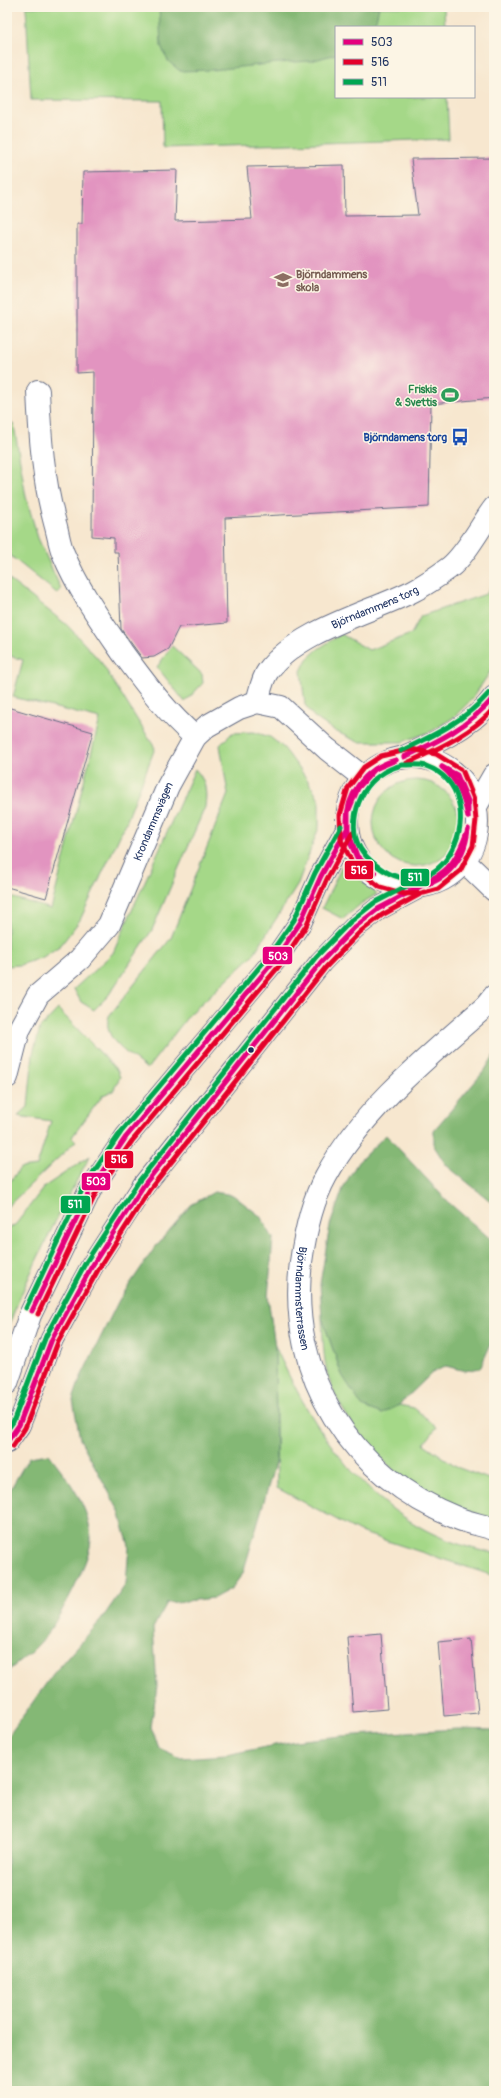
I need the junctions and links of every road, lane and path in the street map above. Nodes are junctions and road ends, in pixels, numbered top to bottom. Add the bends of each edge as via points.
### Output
1 (38, 391) dead end
2 (494, 508) edge
3 (494, 697) edge
4 (256, 702) junction
5 (195, 737) junction
6 (404, 757) junction
7 (494, 775) edge
8 (364, 778) junction
9 (475, 808) junction
10 (347, 829) junction
11 (464, 861) junction
12 (421, 886) junction
13 (494, 890) edge
14 (494, 996) edge
15 (7, 1077) edge
16 (7, 1383) edge
17 (7, 1442) edge
18 (494, 1529) edge

1 - 5 street via 46,488 62,551 77,584 154,697
2 - 4 street, Björndammens torg via 462,553 438,576 414,591 309,637 281,657 267,672
3 - 6 street via 465,725 436,743
4 - 5 street, Krondammsvägen via 218,719
4 - 8 street via 281,707 327,749
5 - 15 street, Krondammsvägen via 168,786 109,925 80,959 38,995 19,1030
6 - 8 street via 382,764
6 - 9 street via 428,759 449,769 463,782
7 - 9 street
8 - 10 street via 350,802
9 - 11 street via 477,824 474,840
10 - 12 street via 353,849 372,873 390,883
10 - 16 street via 321,876 300,923 274,961 126,1137 90,1190 30,1315
11 - 12 street via 445,878
11 - 13 street
12 - 17 street via 378,909 355,927 321,962 144,1185 92,1266 52,1339 19,1425
14 - 18 street, Björndammsterrassen via 413,1070 348,1141 325,1177 312,1209 299,1282 302,1335 313,1376 329,1408 352,1444 379,1470 426,1504 458,1519

